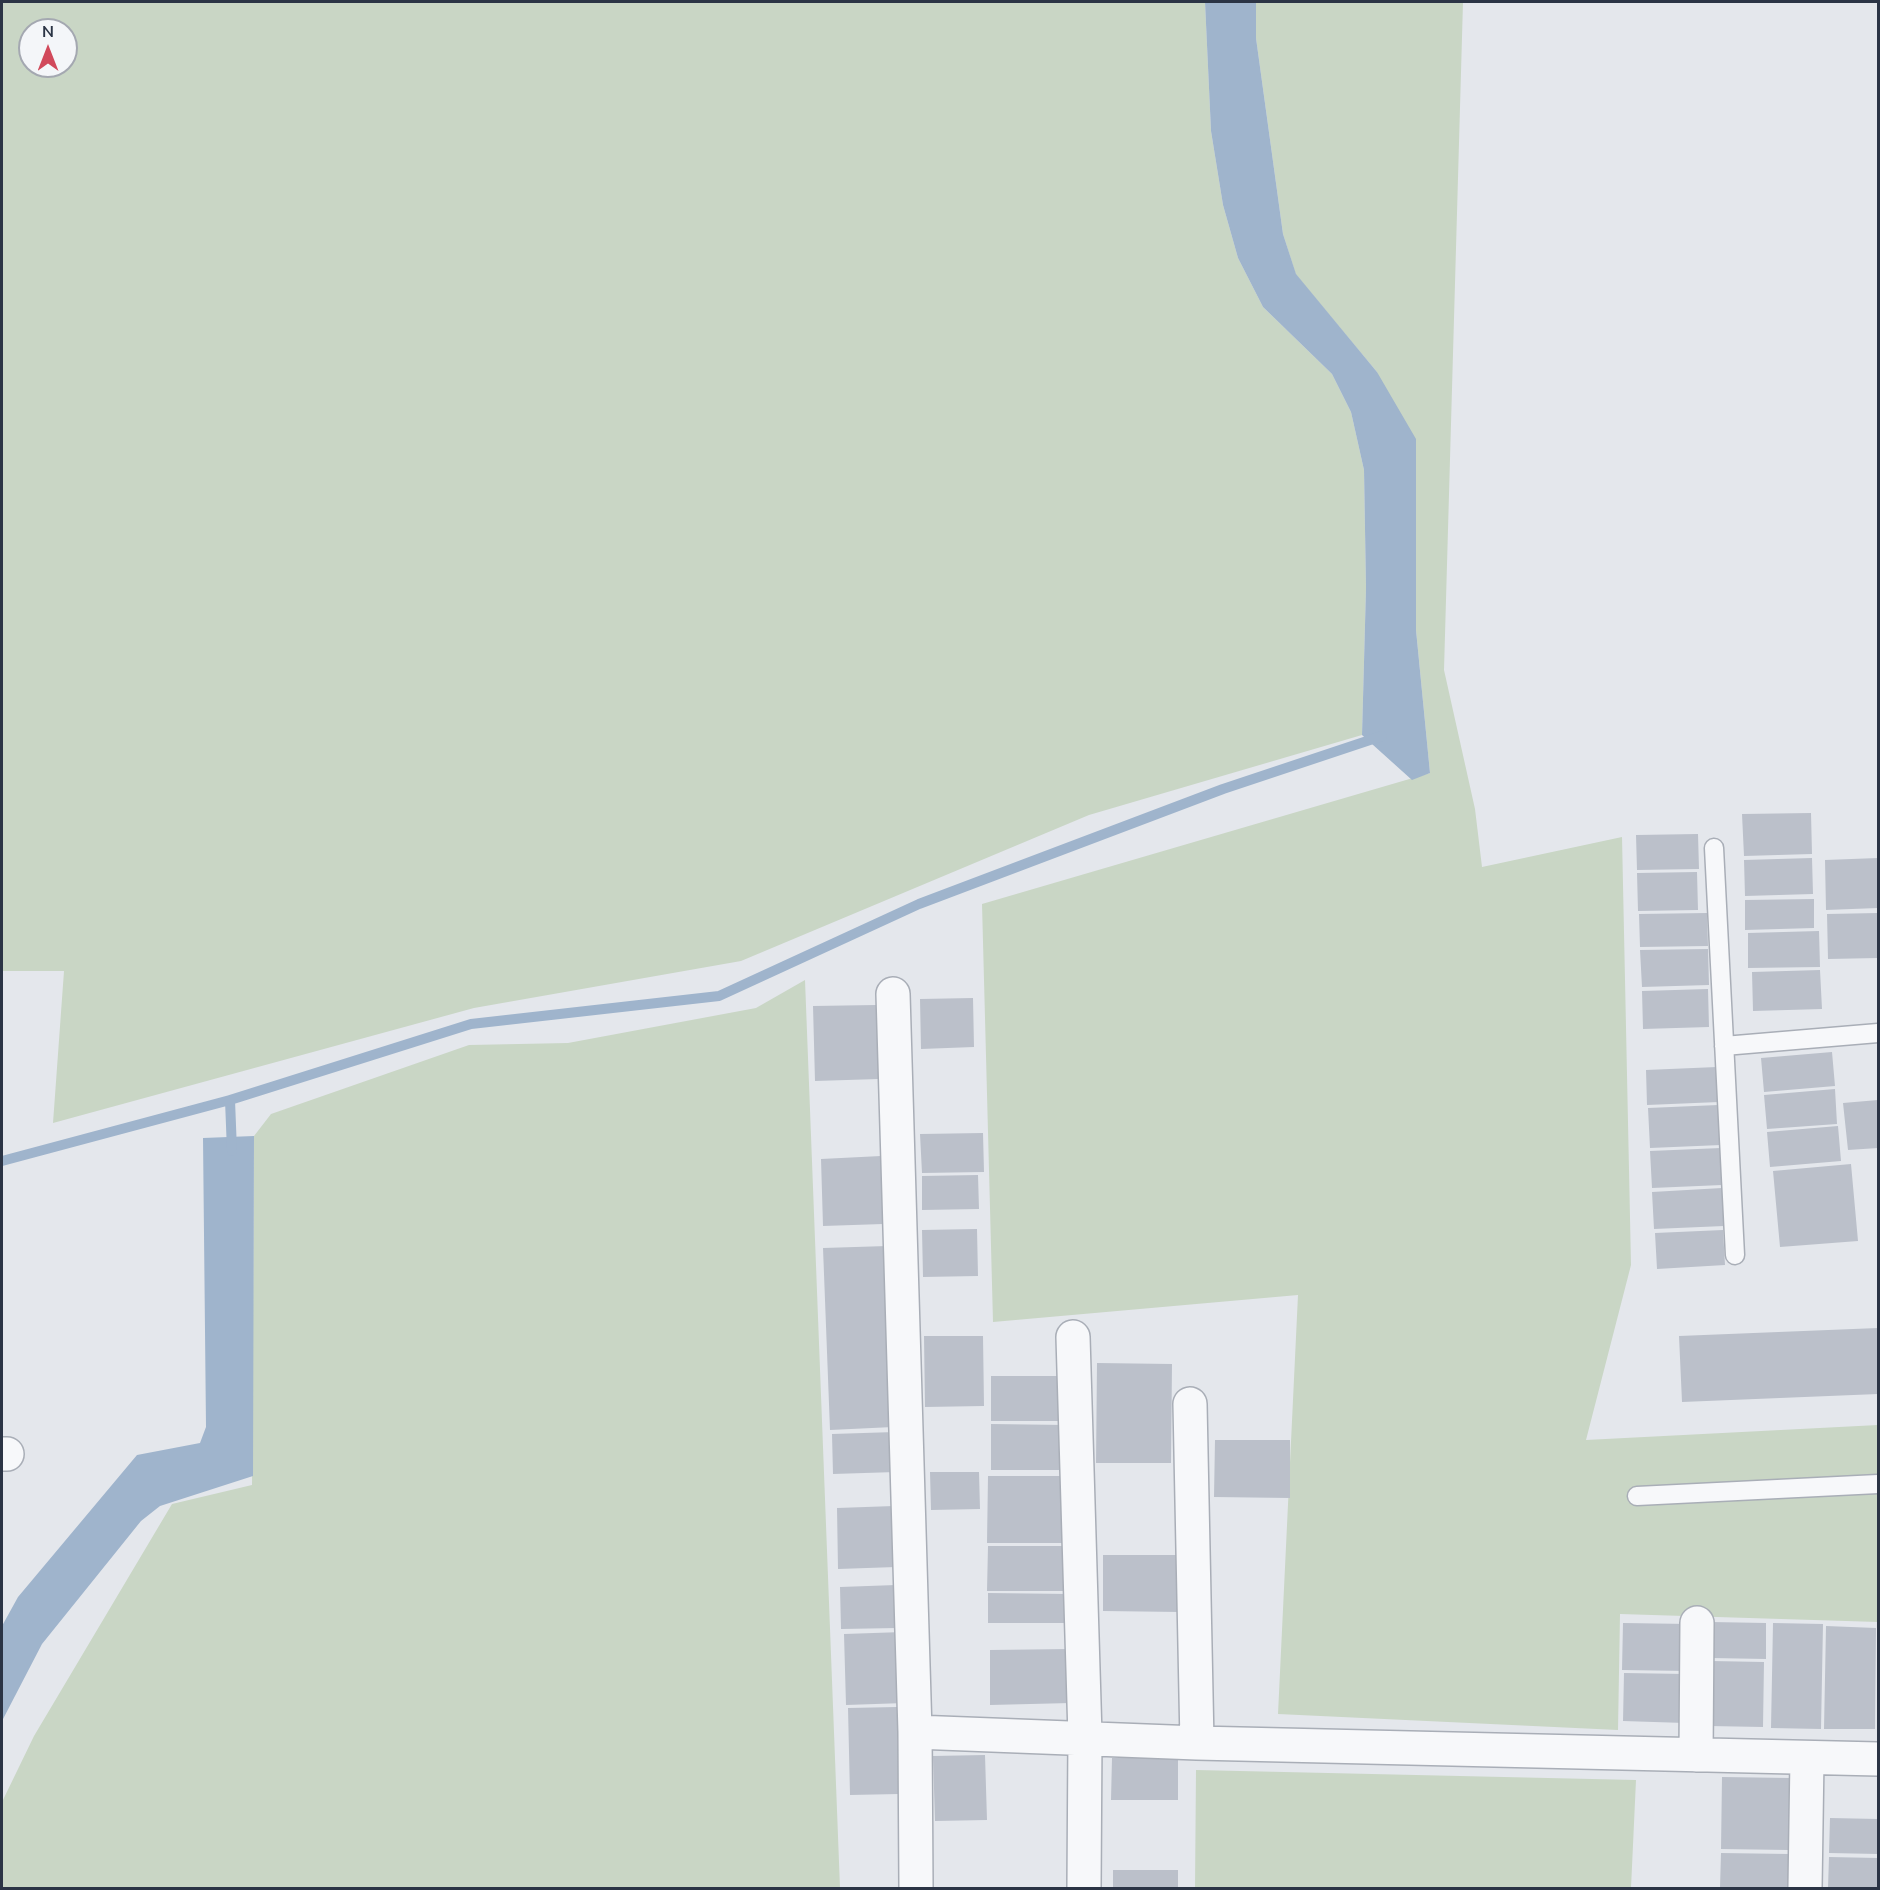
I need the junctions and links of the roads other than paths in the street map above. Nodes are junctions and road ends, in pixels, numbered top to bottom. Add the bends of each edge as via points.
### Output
1 (1714, 848) dead end
2 (893, 994) dead end
3 (1878, 1033) edge
4 (1724, 1046) junction
5 (1735, 1255) dead end
6 (1073, 1337) dead end
7 (1190, 1404) dead end
8 (1878, 1484) edge
9 (1637, 1496) dead end
10 (1697, 1623) dead end
11 (915, 1732) junction
12 (1085, 1737) junction
13 (1197, 1743) junction
14 (1696, 1755) junction
15 (1807, 1758) junction
16 (1878, 1759) edge
17 (916, 1888) edge
18 (1084, 1888) edge
19 (1805, 1888) edge

1 - 4 lane
2 - 11 street
3 - 4 lane
4 - 5 lane
6 - 12 street
7 - 13 street
8 - 9 lane
10 - 14 street
11 - 12 street
11 - 17 street
12 - 13 street
12 - 18 street
13 - 14 street
14 - 15 street
15 - 16 street
15 - 19 street

